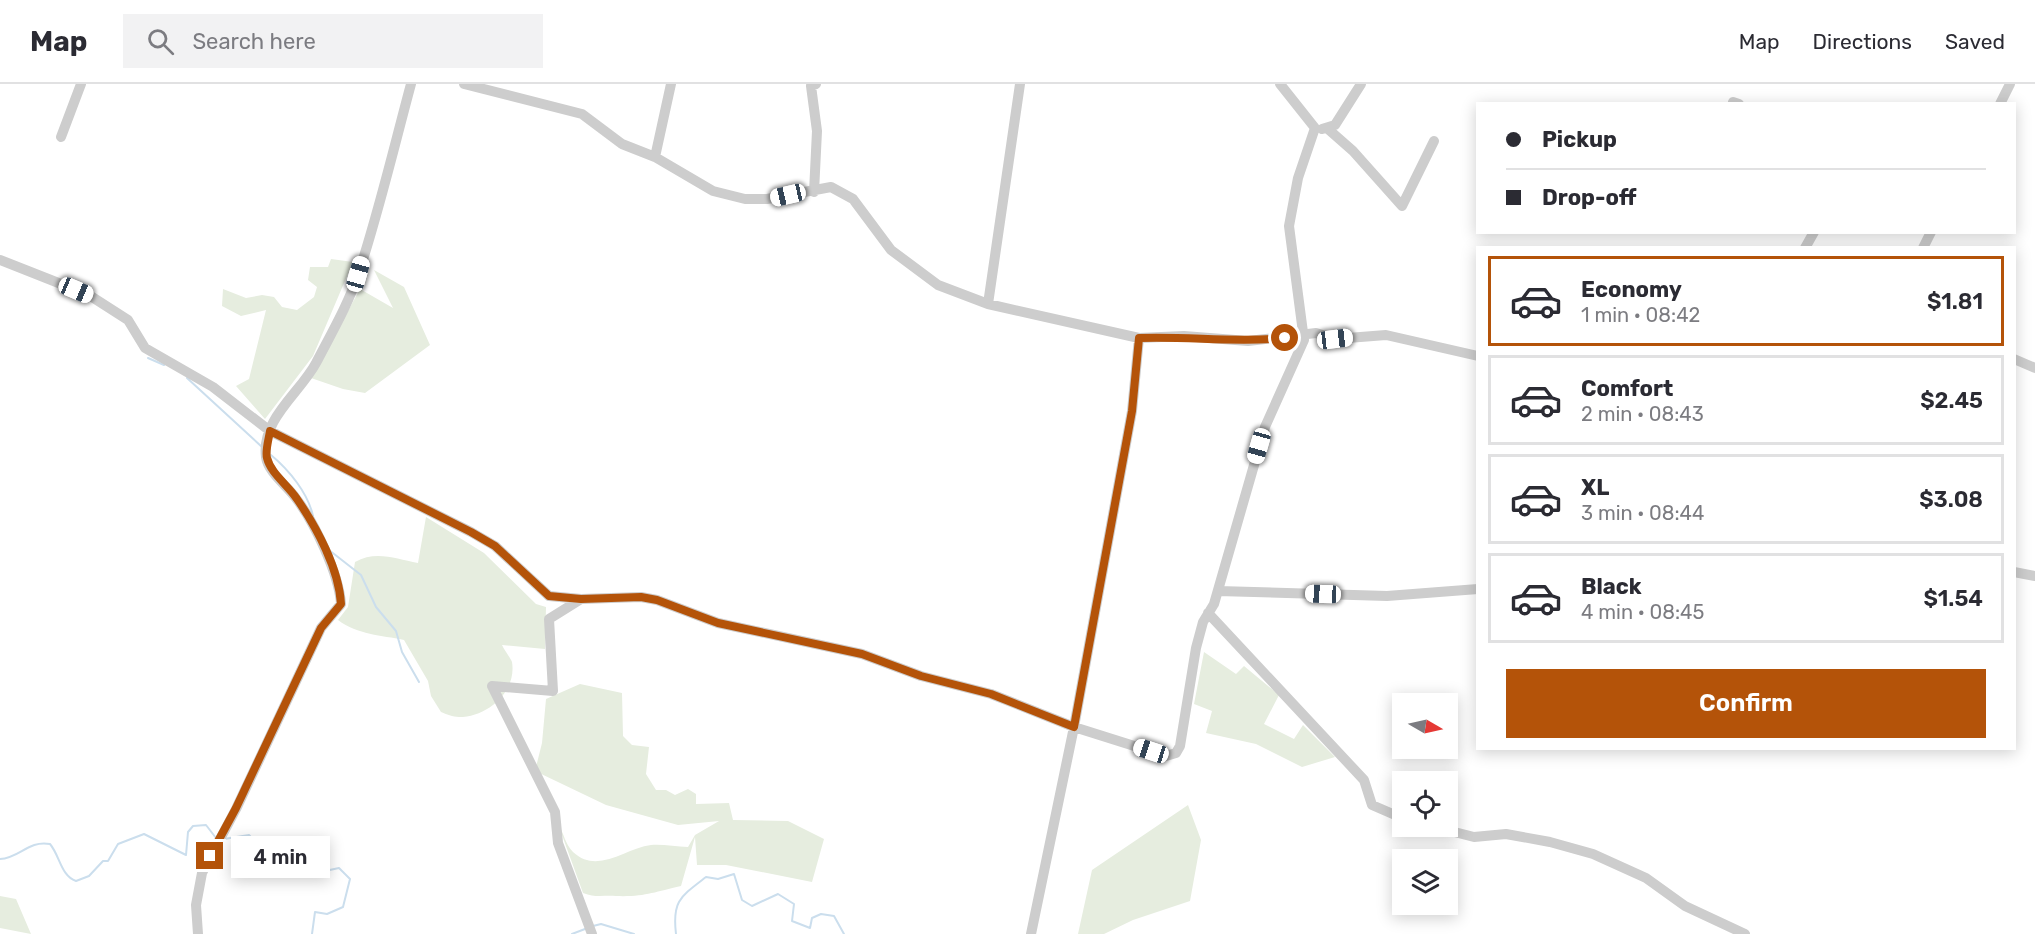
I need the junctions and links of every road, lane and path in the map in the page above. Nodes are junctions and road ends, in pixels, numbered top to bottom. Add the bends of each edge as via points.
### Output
1 (81, 84) edge
2 (411, 84) edge
3 (464, 84) edge
4 (671, 84) edge
5 (816, 84) edge
6 (1020, 84) edge
7 (1280, 84) edge
8 (1361, 84) edge
9 (2010, 84) edge
10 (2001, 102) edge
11 (1315, 128) junction
12 (1328, 129) junction
13 (61, 137) dead end
14 (1434, 141) dead end
15 (655, 157) junction
16 (814, 192) junction
17 (0, 260) edge
18 (988, 304) junction
19 (1302, 335) junction
20 (1139, 338) junction
21 (1476, 356) edge
22 (2016, 360) edge
23 (2035, 368) edge
24 (270, 431) junction
25 (2016, 572) edge
26 (2035, 576) edge
27 (1476, 589) edge
28 (1218, 591) junction
29 (581, 599) junction
30 (1208, 613) junction
31 (1074, 727) junction
32 (1392, 814) edge
33 (1458, 833) edge
34 (198, 934) edge
35 (592, 934) edge
36 (1031, 934) edge
37 (1745, 934) edge

1 - 13 street
2 - 24 street via 358,274 315,365
3 - 15 street via 582,114 622,144
4 - 15 street
5 - 16 street via 812,86 817,131
6 - 18 street
7 - 11 street
8 - 12 street via 1335,125
9 - 10 street
11 - 12 street
11 - 19 street via 1298,178 1289,226
12 - 14 street via 1402,206
15 - 16 street via 713,191 745,199 767,200
16 - 18 street via 831,187 853,199 891,250 938,285
17 - 24 street via 89,295 128,320 145,348 213,387
18 - 20 street
19 - 20 street via 1248,341 1184,336
19 - 21 street via 1316,333 1335,339 1386,335
19 - 28 street via 1300,352 1265,427
20 - 31 street via 1132,411
22 - 23 street
24 - 29 street via 479,536 549,596
24 - 34 street via 266,457 297,498 321,544 336,574 341,604 321,628 202,873 196,905
25 - 26 street
27 - 28 street via 1387,596
28 - 30 street
29 - 31 street via 657,600 718,623 862,654 921,676 991,694
29 - 35 street via 549,619 553,692 492,686 555,812 558,843
30 - 31 street via 1196,648 1176,753 1166,756
30 - 32 street via 1364,780 1372,805
31 - 36 street
33 - 37 street via 1474,837 1506,834 1593,854 1646,878 1685,906

